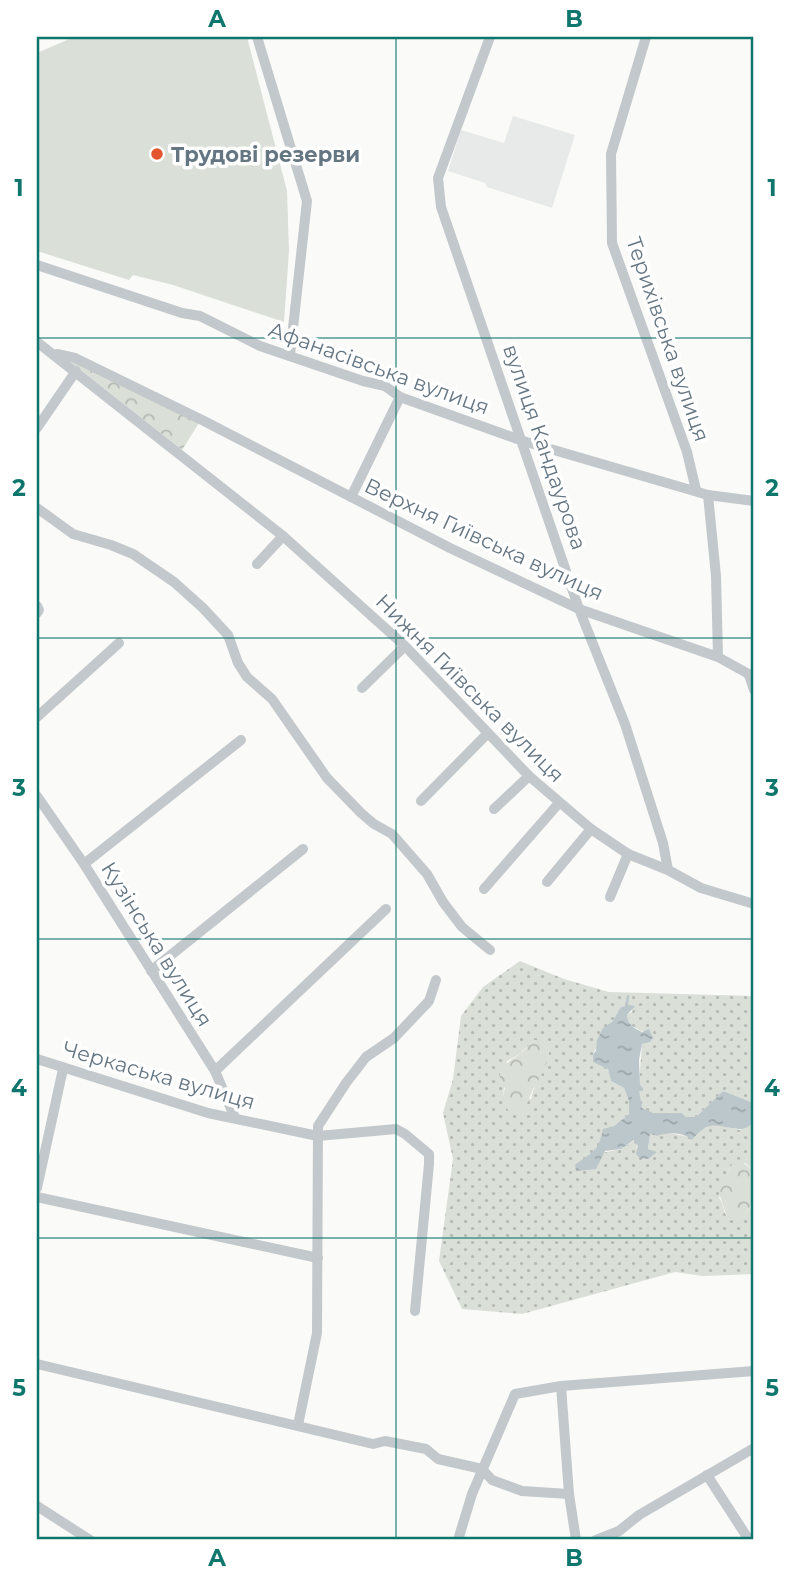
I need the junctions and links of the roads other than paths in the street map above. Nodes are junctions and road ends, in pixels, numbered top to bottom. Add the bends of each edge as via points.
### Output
1 (257, 37) edge
2 (490, 37) edge
3 (646, 37) edge
4 (37, 265) edge
5 (37, 342) edge
6 (54, 354) junction
7 (290, 355) junction
8 (76, 371) junction
9 (400, 397) junction
10 (37, 428) edge
11 (523, 441) junction
12 (696, 489) junction
13 (708, 495) junction
14 (351, 497) junction
15 (754, 501) edge
16 (37, 508) edge
17 (282, 536) junction
18 (257, 564) dead end
19 (37, 606) edge
20 (579, 609) junction
21 (37, 613) edge
22 (119, 643) dead end
23 (404, 646) junction
24 (718, 657) junction
25 (751, 676) edge
26 (362, 688) dead end
27 (754, 690) edge
28 (37, 717) edge
29 (487, 734) junction
30 (241, 740) dead end
31 (529, 776) junction
32 (37, 796) edge
33 (421, 801) dead end
34 (559, 803) junction
35 (494, 809) dead end
36 (591, 829) junction
37 (303, 849) dead end
38 (628, 854) junction
39 (84, 864) junction
40 (668, 870) junction
41 (547, 882) dead end
42 (484, 888) dead end
43 (610, 897) dead end
44 (754, 904) edge
45 (386, 909) dead end
46 (491, 950) dead end
47 (151, 971) junction
48 (436, 981) dead end
49 (37, 1059) edge
50 (63, 1069) junction
51 (215, 1071) junction
52 (235, 1118) junction
53 (318, 1136) junction
54 (37, 1188) edge
55 (37, 1197) edge
56 (318, 1258) junction
57 (415, 1311) dead end
58 (37, 1364) edge
59 (754, 1371) edge
60 (561, 1386) junction
61 (298, 1425) junction
62 (754, 1448) edge
63 (482, 1469) junction
64 (707, 1475) junction
65 (569, 1494) junction
66 (37, 1506) edge
67 (621, 1535) edge
68 (90, 1540) edge
69 (458, 1540) edge
70 (576, 1540) edge
71 (596, 1540) edge
72 (749, 1540) edge

1 - 7 street via 307,201
2 - 11 street, вулиця Кандаурова via 438,178 441,207
3 - 12 street, Терихівська вулиця via 611,154 612,243
4 - 7 street, Афанасівська вулиця via 200,316 260,346
5 - 6 street, Нижня Гиївська вулиця
6 - 8 street, Нижня Гиївська вулиця
6 - 14 street, Верхня Гиївська вулиця via 75,358
7 - 9 street, Афанасівська вулиця via 385,386
8 - 10 street
8 - 17 street, Нижня Гиївська вулиця
9 - 11 street, Афанасівська вулиця
9 - 14 street
11 - 12 street, Афанасівська вулиця
11 - 20 street, вулиця Кандаурова
12 - 13 street, Афанасівська вулиця
13 - 15 street, Афанасівська вулиця
13 - 24 street
14 - 20 street, Верхня Гиївська вулиця
16 - 46 street via 73,534 133,554 203,608 228,635 247,677 272,699 327,778 373,824 393,834 462,927
17 - 18 street
17 - 23 street, Нижня Гиївська вулиця
19 - 21 street
20 - 24 street, Верхня Гиївська вулиця
20 - 40 street, вулиця Кандаурова via 625,724
22 - 28 street
23 - 26 street
23 - 29 street, Нижня Гиївська вулиця
24 - 25 street, Верхня Гиївська вулиця
25 - 27 street
29 - 31 street, Нижня Гиївська вулиця
29 - 33 street
30 - 39 street
31 - 34 street, Нижня Гиївська вулиця
31 - 35 street
32 - 39 street, Кузінська вулиця
34 - 36 street, Нижня Гиївська вулиця
34 - 42 street
36 - 38 street, Нижня Гиївська вулиця
36 - 41 street
37 - 47 street
38 - 40 street, Нижня Гиївська вулиця
38 - 43 street
39 - 47 street, Кузінська вулиця
40 - 44 street, Нижня Гиївська вулиця via 701,888
45 - 51 street
47 - 51 street, Кузінська вулиця
48 - 53 street via 429,1001 409,1024 366,1057 346,1083 318,1126
49 - 50 street, Черкаська вулиця
50 - 52 street, Черкаська вулиця
50 - 54 street
51 - 52 street, Кузінська вулиця
52 - 53 street, Черкаська вулиця
53 - 56 street
53 - 57 street, Черкаська вулиця via 396,1129 429,1154
55 - 56 street
56 - 61 street via 317,1333
58 - 61 street
59 - 60 street
60 - 63 street via 515,1394
60 - 65 street
61 - 63 street via 373,1444 384,1441 426,1449 438,1459
62 - 64 street
63 - 65 street via 492,1480 522,1491
63 - 69 street
64 - 67 street via 639,1515
64 - 72 street
65 - 70 street
66 - 68 street
67 - 71 street

